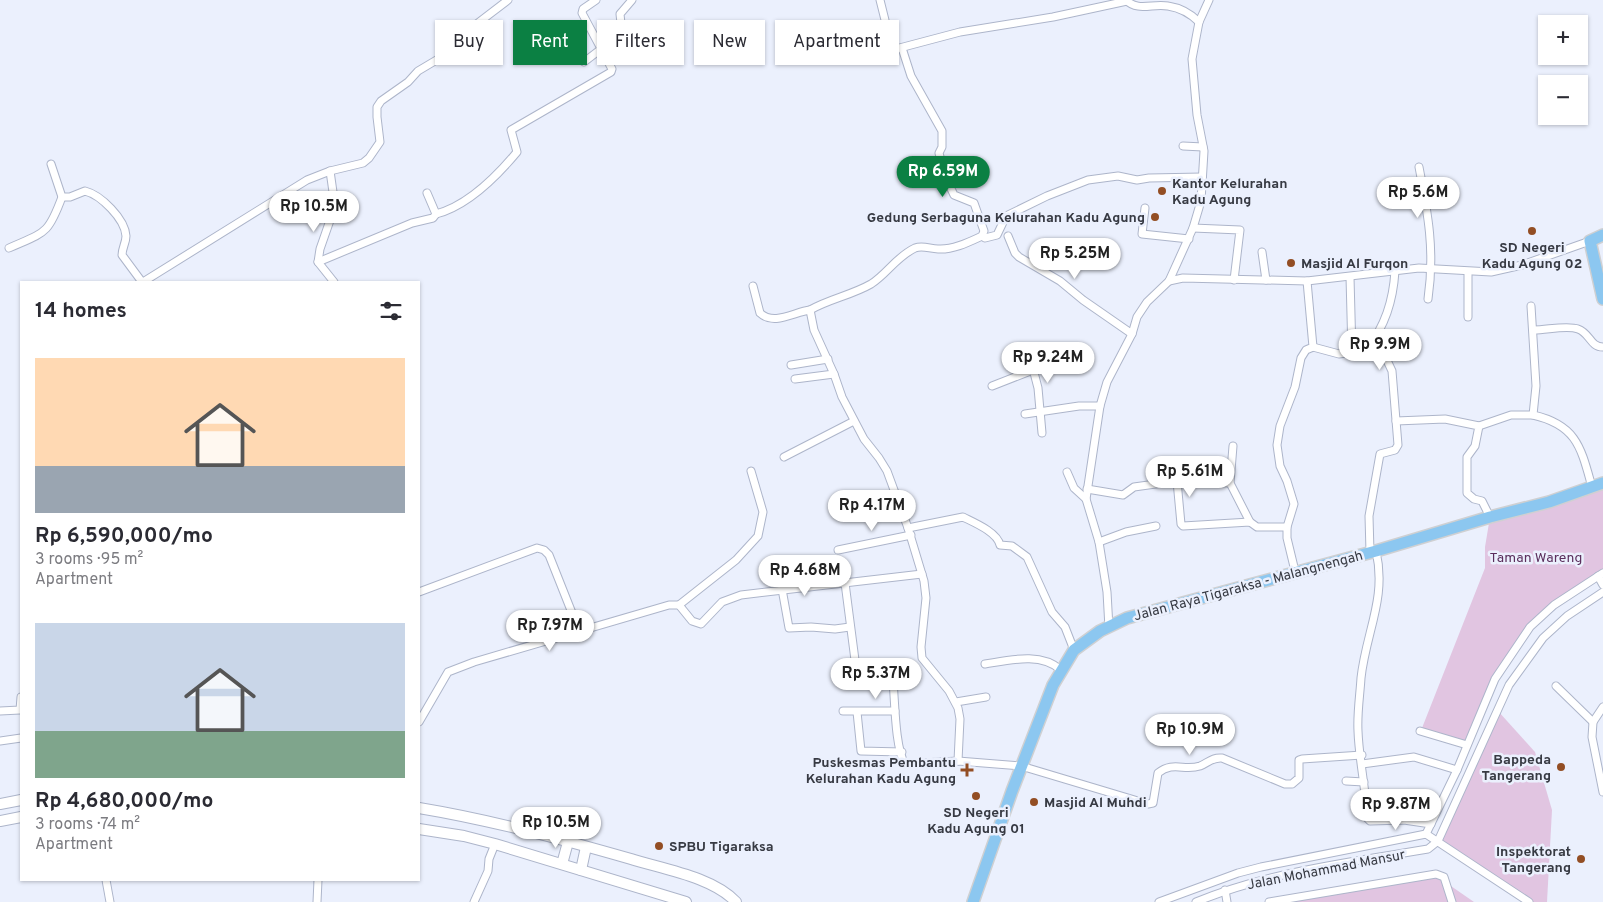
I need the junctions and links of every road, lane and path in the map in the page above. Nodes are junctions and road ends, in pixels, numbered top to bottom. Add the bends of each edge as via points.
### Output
1 (508, 0) edge
2 (596, 0) edge
3 (632, 0) edge
4 (880, 0) edge
5 (1126, 0) edge
6 (1209, 0) edge
7 (621, 20) edge
8 (1199, 22) junction
9 (597, 40) edge
10 (902, 48) junction
11 (610, 65) edge
12 (1183, 146) dead end
13 (1203, 147) junction
14 (51, 164) dead end
15 (1419, 167) dead end
16 (330, 171) junction
17 (1202, 177) junction
18 (427, 193) dead end
19 (62, 196) junction
20 (1145, 208) dead end
21 (436, 214) junction
22 (1193, 228) junction
23 (1603, 235) edge
24 (982, 236) junction
25 (1008, 236) dead end
26 (1189, 238) junction
27 (1590, 241) junction
28 (10, 248) dead end
29 (1262, 252) dead end
30 (318, 262) junction
31 (1432, 268) junction
32 (1395, 271) junction
33 (1468, 272) junction
34 (1350, 277) junction
35 (1234, 280) junction
36 (1266, 280) junction
37 (142, 281) edge
38 (145, 281) edge
39 (333, 281) edge
40 (1169, 281) junction
41 (1307, 281) junction
42 (754, 286) dead end
43 (1428, 299) dead end
44 (1603, 299) edge
45 (1531, 306) dead end
46 (810, 310) junction
47 (1468, 316) dead end
48 (1534, 330) junction
49 (1132, 334) junction
50 (1313, 347) junction
51 (1603, 347) edge
52 (1366, 350) junction
53 (1352, 353) junction
54 (828, 360) junction
55 (1032, 361) dead end
56 (791, 365) dead end
57 (1033, 370) junction
58 (834, 374) junction
59 (795, 379) dead end
60 (992, 386) dead end
61 (1100, 406) junction
62 (1040, 412) junction
63 (1025, 414) dead end
64 (1533, 415) junction
65 (854, 420) junction
66 (1396, 421) junction
67 (1480, 426) junction
68 (1042, 433) dead end
69 (1233, 446) dead end
70 (784, 457) dead end
71 (751, 471) dead end
72 (1067, 472) dead end
73 (1177, 481) junction
74 (1230, 483) junction
75 (1598, 485) edge
76 (1088, 489) junction
77 (1086, 499) junction
78 (1490, 516) junction
79 (1250, 522) junction
80 (1156, 526) dead end
81 (1288, 527) junction
82 (910, 532) junction
83 (1099, 542) junction
84 (838, 550) dead end
85 (1373, 552) junction
86 (1295, 571) junction
87 (922, 574) junction
88 (1600, 575) edge
89 (845, 583) junction
90 (1603, 585) edge
91 (782, 589) junction
92 (420, 592) edge
93 (1603, 592) edge
94 (679, 605) junction
95 (850, 627) junction
96 (1109, 628) junction
97 (580, 633) junction
98 (1074, 650) junction
99 (855, 660) dead end
100 (985, 664) dead end
101 (1061, 670) junction
102 (893, 681) dead end
103 (1556, 686) dead end
104 (986, 697) dead end
105 (956, 702) junction
106 (1603, 707) edge
107 (0, 710) edge
108 (20, 710) edge
109 (843, 711) dead end
110 (896, 711) junction
111 (857, 712) junction
112 (420, 720) edge
113 (1593, 722) junction
114 (1420, 730) dead end
115 (20, 738) edge
116 (0, 741) edge
117 (1467, 745) junction
118 (902, 752) junction
119 (1362, 755) junction
120 (958, 761) junction
121 (1362, 764) junction
122 (1021, 766) junction
123 (1457, 770) junction
124 (1346, 781) dead end
125 (1364, 782) junction
126 (1603, 792) edge
127 (20, 800) edge
128 (0, 804) edge
129 (420, 808) edge
130 (20, 817) edge
131 (0, 821) edge
132 (1431, 824) junction
133 (420, 830) edge
134 (1426, 834) junction
135 (1438, 841) junction
136 (568, 842) junction
137 (495, 844) junction
138 (586, 847) junction
139 (562, 864) junction
140 (581, 870) junction
141 (106, 881) edge
142 (318, 881) edge
143 (1225, 890) junction
144 (110, 902) edge
145 (317, 902) edge
146 (474, 902) edge
147 (686, 902) edge
148 (736, 902) edge
149 (973, 902) edge
150 (1158, 902) edge
151 (1196, 902) edge
152 (1227, 902) edge
153 (1269, 902) edge
154 (1452, 902) edge
155 (1529, 902) edge

1 - 16 street via 474,26 455,49 418,71 381,101 377,107 380,142 363,164
2 - 9 street via 583,8 582,13
3 - 7 street via 620,14
4 - 10 street via 886,46 892,50
5 - 8 street via 1138,7 1166,5 1179,8
5 - 10 street via 1048,18 966,31
6 - 8 street
8 - 13 street via 1192,58
10 - 24 street via 910,76 942,131 939,153 951,189 954,195 974,203 984,231
11 - 21 street via 610,72 511,130 517,152 506,165 466,199
12 - 13 street
13 - 17 street
14 - 19 street
15 - 31 street via 1430,221
16 - 30 street via 335,206
16 - 38 street via 307,180
17 - 22 street via 1201,201
17 - 24 street via 1137,180 1118,176 1088,180 1006,216 997,235
18 - 21 street
19 - 28 street via 45,232
19 - 37 street via 70,197 85,191 105,204 122,223 126,238 122,255
20 - 26 street via 1142,234
21 - 30 street via 433,218 412,223
22 - 26 street
22 - 35 street via 1240,230
23 - 27 main road
24 - 46 street via 939,249 917,248 890,266 869,286 826,300
25 - 49 street via 1019,257 1060,281
26 - 40 street
27 - 33 street via 1522,266 1491,272
27 - 44 main road
29 - 36 street
30 - 39 street
31 - 32 street
31 - 33 street
31 - 43 street
32 - 34 street
32 - 52 street via 1394,294 1385,322
33 - 47 street
34 - 41 street
34 - 53 street
35 - 36 street
35 - 40 street via 1183,278
36 - 41 street
40 - 49 street via 1147,302 1137,317
41 - 50 street
42 - 46 street via 760,313 769,319
45 - 48 street
46 - 54 street via 814,330
48 - 51 street via 1576,328 1586,334 1594,345
48 - 64 street via 1536,386
49 - 61 street via 1107,382
50 - 53 street via 1339,354
50 - 81 street via 1306,350 1301,358 1277,445 1280,466 1294,504
52 - 53 street
52 - 66 street via 1384,354 1388,360 1392,371
54 - 56 street
54 - 58 street
55 - 57 street
57 - 60 street
57 - 62 street
58 - 59 street
58 - 65 street
61 - 62 street
61 - 76 street
62 - 63 street
62 - 68 street
64 - 67 street via 1511,415
64 - 75 street via 1559,425 1573,435
65 - 70 street
65 - 82 street via 887,471
66 - 67 street via 1445,419
66 - 85 street via 1398,448 1381,452 1377,466 1368,521
67 - 78 street via 1475,446 1467,457 1467,493 1482,501
69 - 74 street
71 - 94 street via 763,512 758,536 736,560
72 - 77 street via 1074,488
73 - 74 street
73 - 76 street via 1134,488 1123,495
73 - 79 street via 1182,525
74 - 79 street
75 - 78 main road, Jalan Raya Tigaraksa - Malangnengah via 1549,502
76 - 77 street
77 - 83 street
78 - 85 main road, Jalan Raya Tigaraksa - Malangnengah
79 - 81 street via 1257,527
80 - 83 street
81 - 86 street via 1287,538
82 - 84 street
82 - 87 street
82 - 98 street via 963,516 984,528 999,540 1000,545 1021,551 1039,580 1052,612 1065,627
83 - 96 street
85 - 86 main road, Jalan Raya Tigaraksa - Malangnengah
85 - 119 street via 1381,579 1362,675 1358,730
86 - 96 main road, Jalan Raya Tigaraksa - Malangnengah via 1127,618
87 - 89 street
87 - 105 street via 926,598 922,658
88 - 90 street
88 - 117 street via 1554,605 1530,627 1495,679
89 - 91 street
89 - 95 street
91 - 94 street via 731,597 701,624 692,621
91 - 95 street via 789,628
92 - 97 street via 537,548 549,555
93 - 135 street via 1567,616 1543,638 1509,685
94 - 97 street via 664,606
95 - 99 street
96 - 98 main road, Jalan Raya Tigaraksa - Malangnengah
97 - 112 street via 448,672
98 - 101 main road, Jalan Raya Tigaraksa - Malangnengah
100 - 101 street via 1039,660 1051,662
101 - 122 main road, Jalan Raya Tigaraksa - Malangnengah
102 - 110 street
103 - 113 street
104 - 105 street
105 - 120 street via 960,719
106 - 113 street
107 - 108 street
109 - 111 street
110 - 111 street
110 - 118 street
111 - 118 street via 861,751
113 - 126 street via 1592,737
114 - 117 street
115 - 116 street
117 - 123 street
118 - 120 street via 906,764
119 - 121 street
119 - 122 street via 1299,760 1299,778 1292,784 1222,758 1199,766 1166,766 1158,773 1156,795 1153,803 1148,804
120 - 122 street
121 - 123 street via 1414,757
121 - 125 street
122 - 149 main road, Jalan Raya Tigaraksa - Malangnengah
123 - 132 street
124 - 125 street
125 - 132 street via 1369,820
127 - 128 main road
129 - 136 main road via 527,830
130 - 131 main road
132 - 134 street
133 - 137 main road
134 - 135 street
134 - 150 street, Jalan Mohammad Mansur via 1253,869
135 - 143 street, Jalan Mohammad Mansur via 1428,849
135 - 155 street
136 - 138 main road
136 - 139 main road
137 - 139 main road
137 - 146 street via 488,871
138 - 140 main road
138 - 148 main road via 685,875 722,891
139 - 140 main road
140 - 147 main road
141 - 144 street
142 - 145 street
143 - 151 street, Jalan Mohammad Mansur
143 - 152 street
153 - 154 street via 1436,874 1444,877

